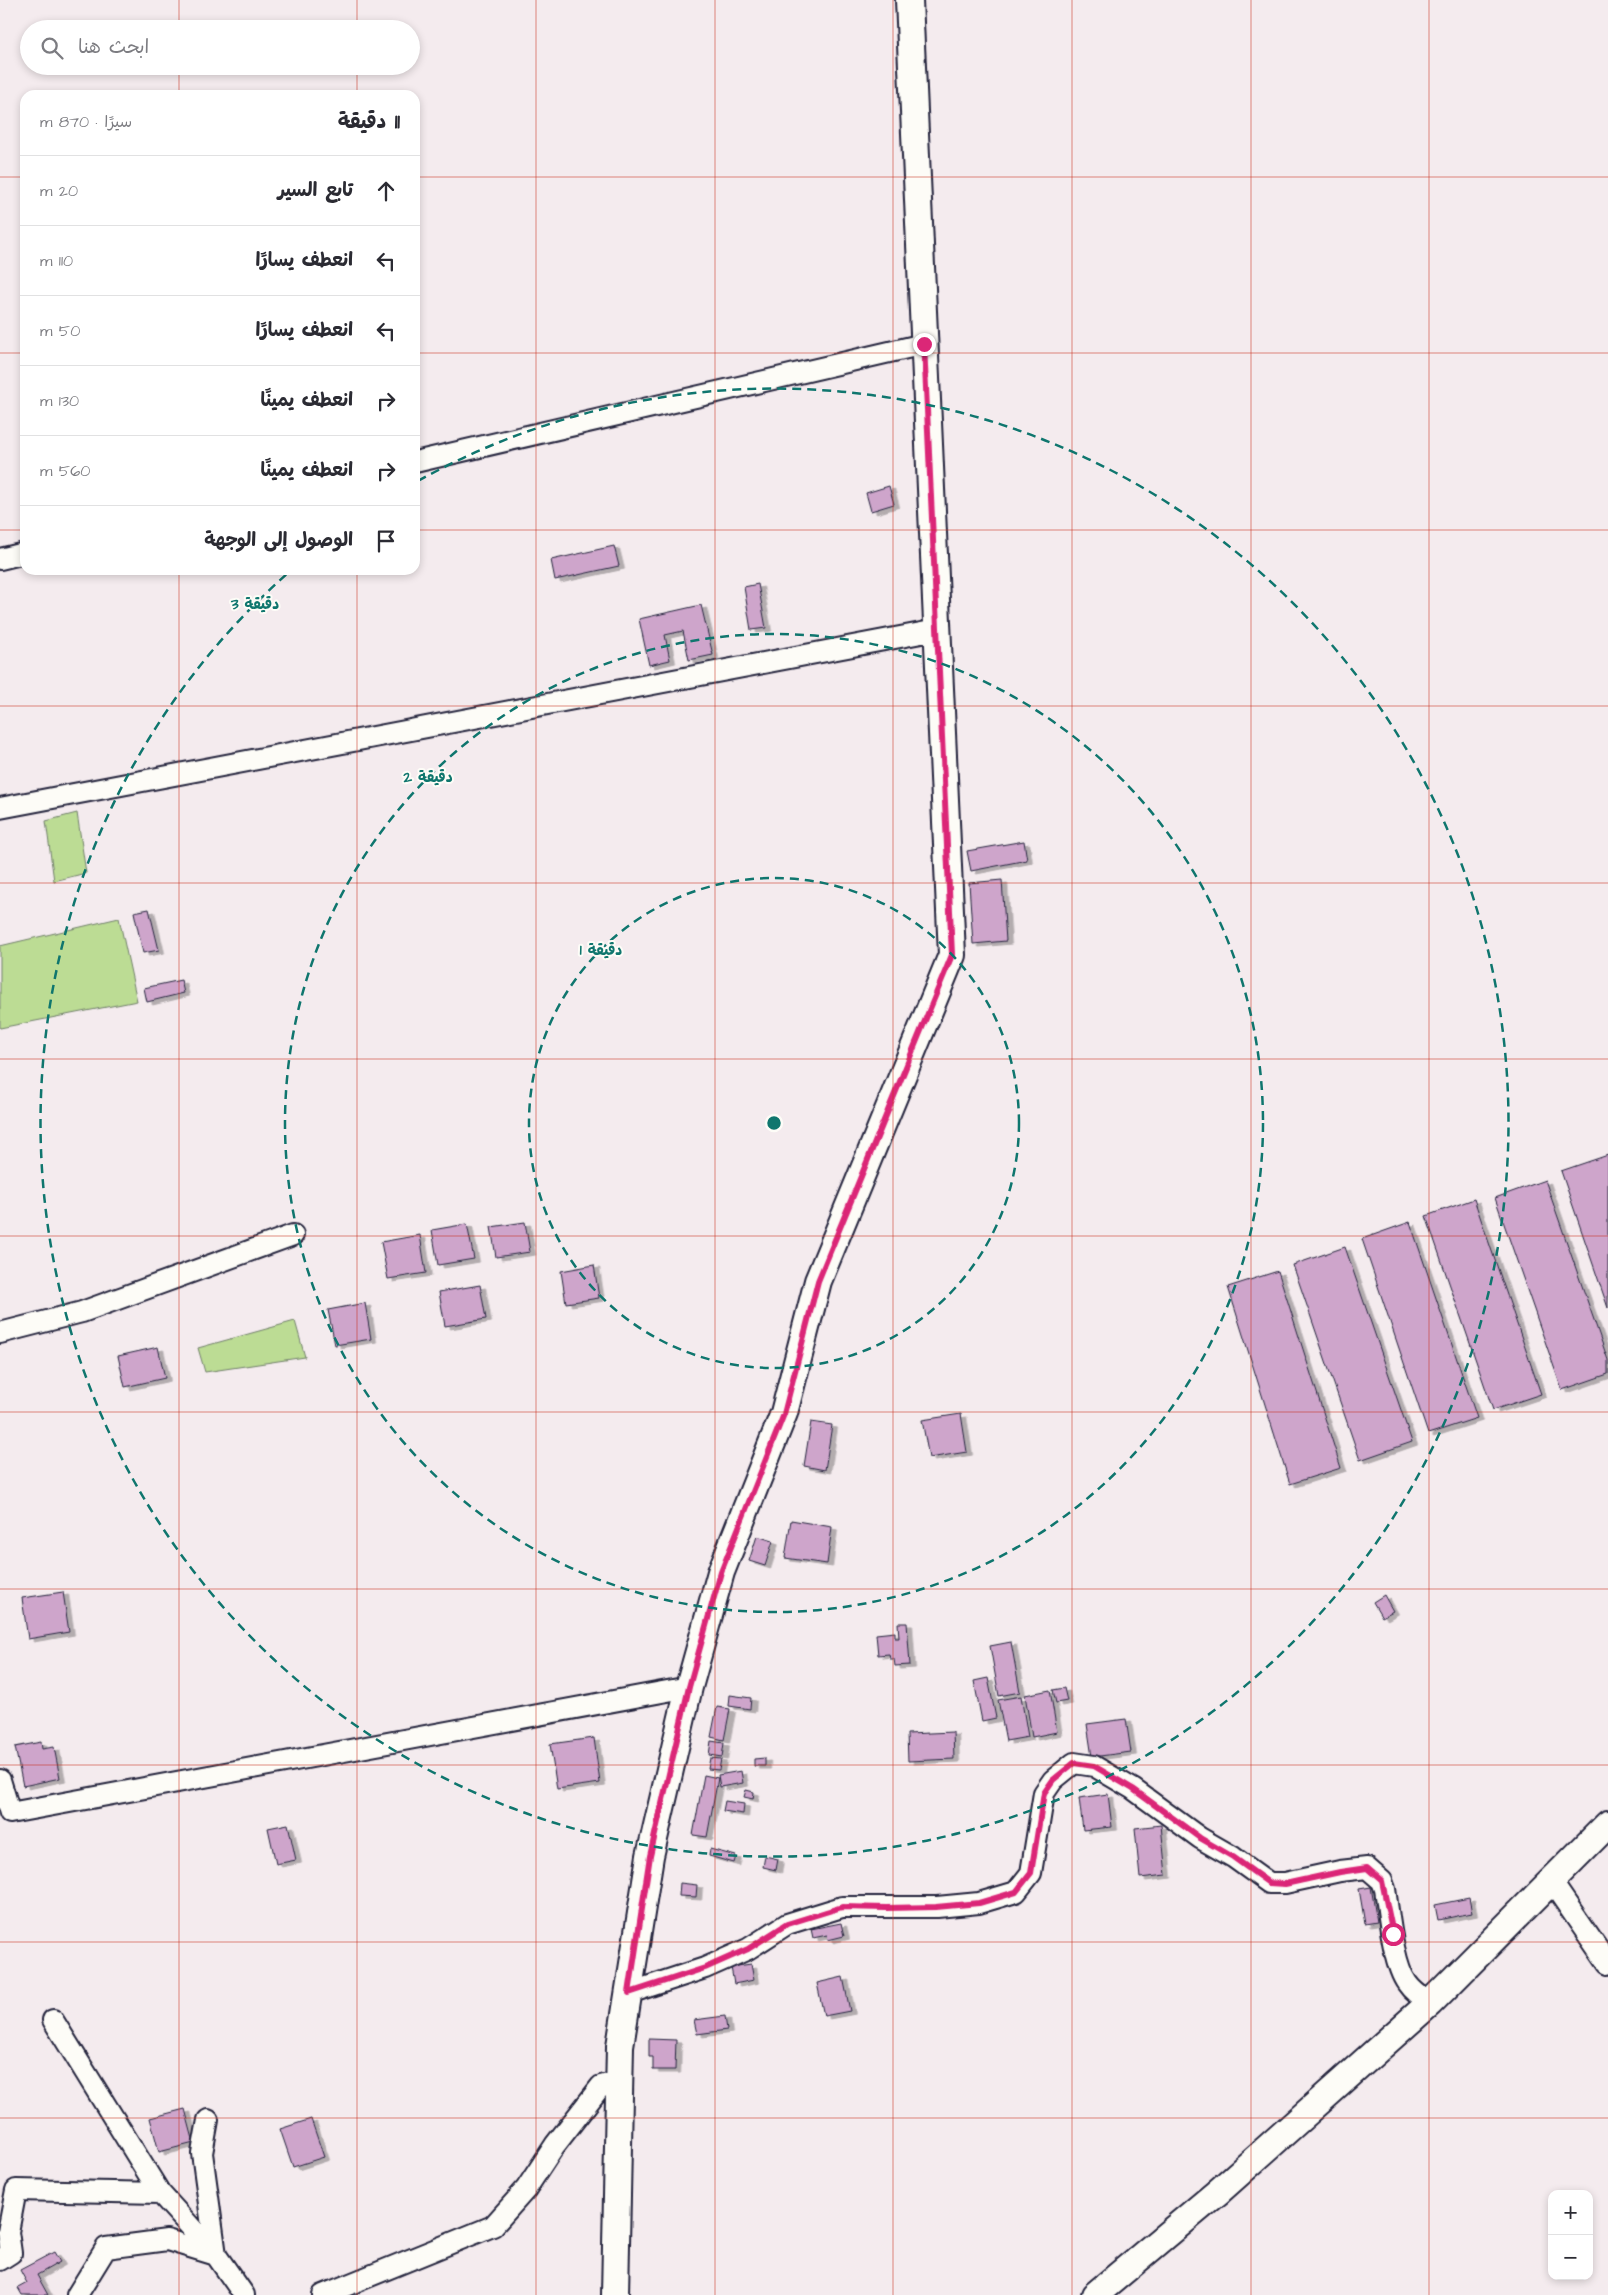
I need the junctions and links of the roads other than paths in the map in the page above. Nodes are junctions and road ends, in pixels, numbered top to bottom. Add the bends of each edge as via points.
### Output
1 (908, 0) edge
2 (924, 344) junction
3 (420, 461) edge
4 (20, 554) edge
5 (0, 559) edge
6 (937, 630) junction
7 (0, 808) edge
8 (293, 1235) dead end
9 (0, 1333) edge
10 (689, 1687) junction
11 (0, 1780) edge
12 (1608, 1824) edge
13 (1551, 1881) junction
14 (1608, 1964) edge
15 (629, 1993) junction
16 (1430, 2003) junction
17 (53, 2020) dead end
18 (620, 2082) junction
19 (208, 2120) dead end
20 (160, 2193) junction
21 (216, 2255) junction
22 (0, 2260) edge
23 (77, 2295) edge
24 (244, 2295) edge
25 (323, 2295) edge
26 (615, 2295) edge
27 (1095, 2295) edge

1 - 2 street
2 - 3 street
2 - 6 street
4 - 5 street
6 - 7 street
6 - 10 street via 952,955 818,1281 784,1414 721,1572
8 - 9 street via 82,1312
10 - 11 street via 10,1813
10 - 15 street via 650,1856
12 - 13 street
13 - 14 street
13 - 16 street
15 - 16 street via 705,1968 748,1949 787,1924 842,1907 936,1907 979,1903 1016,1892 1031,1873 1044,1793 1053,1780 1074,1763 1094,1766 1133,1789 1269,1883 1285,1884 1367,1868 1382,1881 1385,1889 1398,1965 1405,1981 1413,1992
15 - 18 street via 620,2046
16 - 27 street via 1218,2192
17 - 20 street
18 - 25 street via 601,2086 526,2189 493,2226
18 - 26 street
19 - 21 street via 202,2153
20 - 21 street
20 - 22 street via 16,2190 8,2232 11,2253
21 - 23 street via 167,2240 106,2248
21 - 24 street

